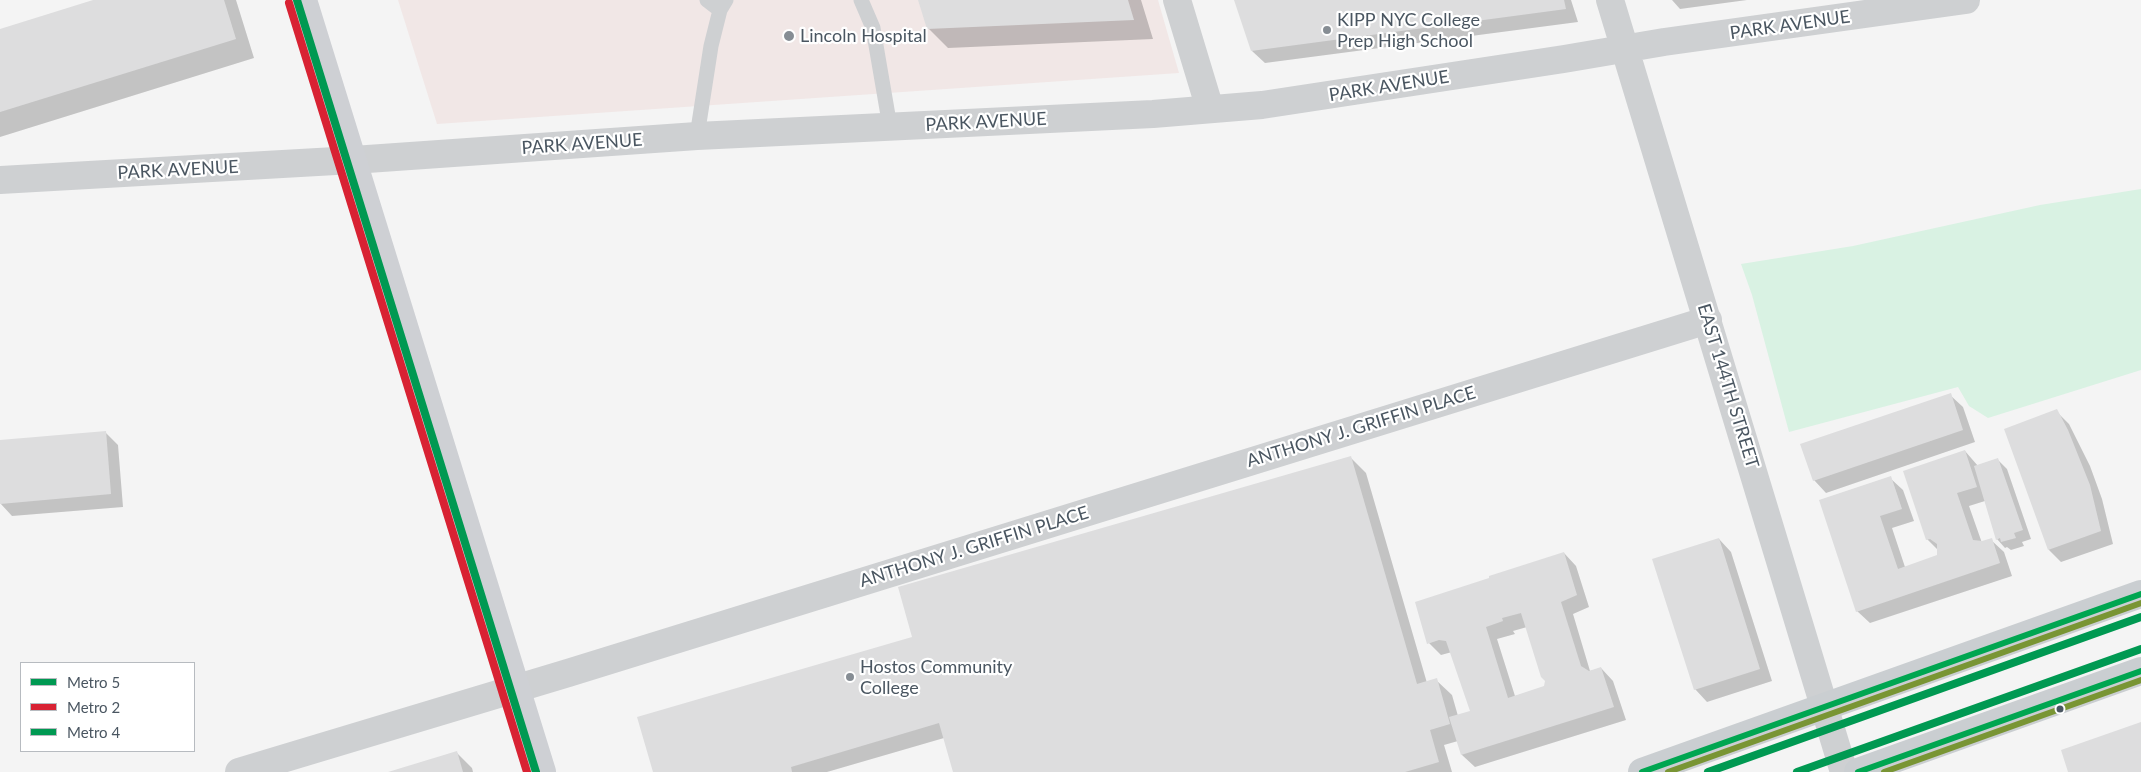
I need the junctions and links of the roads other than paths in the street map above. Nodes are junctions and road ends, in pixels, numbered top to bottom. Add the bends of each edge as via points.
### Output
1 (303, 0) edge
2 (707, 0) edge
3 (861, 0) edge
4 (1177, 0) edge
5 (1610, 0) edge
6 (1966, 0) edge
7 (723, 5) edge
8 (1625, 49) junction
9 (1210, 109) junction
10 (890, 127) junction
11 (697, 136) junction
12 (353, 160) junction
13 (0, 180) edge
14 (1706, 315) junction
15 (2141, 594) edge
16 (2141, 671) edge
17 (516, 690) junction
18 (1823, 706) junction
19 (240, 772) edge
20 (542, 772) edge
21 (1642, 772) edge
22 (1844, 772) edge
23 (1858, 772) edge

1 - 12 main road
2 - 7 lane
3 - 10 lane via 874,28
4 - 9 street
5 - 8 street, EAST 144TH STREET
6 - 8 street, PARK AVENUE
7 - 11 lane via 710,46
8 - 9 street, PARK AVENUE via 1262,105
8 - 14 street, EAST 144TH STREET
9 - 10 street, PARK AVENUE
10 - 11 street, PARK AVENUE
11 - 12 street, PARK AVENUE
12 - 13 street, PARK AVENUE
12 - 17 main road
14 - 17 street, ANTHONY J. GRIFFIN PLACE
14 - 18 street, EAST 144TH STREET
15 - 18 main road
16 - 23 main road
17 - 19 street, ANTHONY J. GRIFFIN PLACE
17 - 20 main road
18 - 21 main road
18 - 22 street, EAST 144TH STREET

